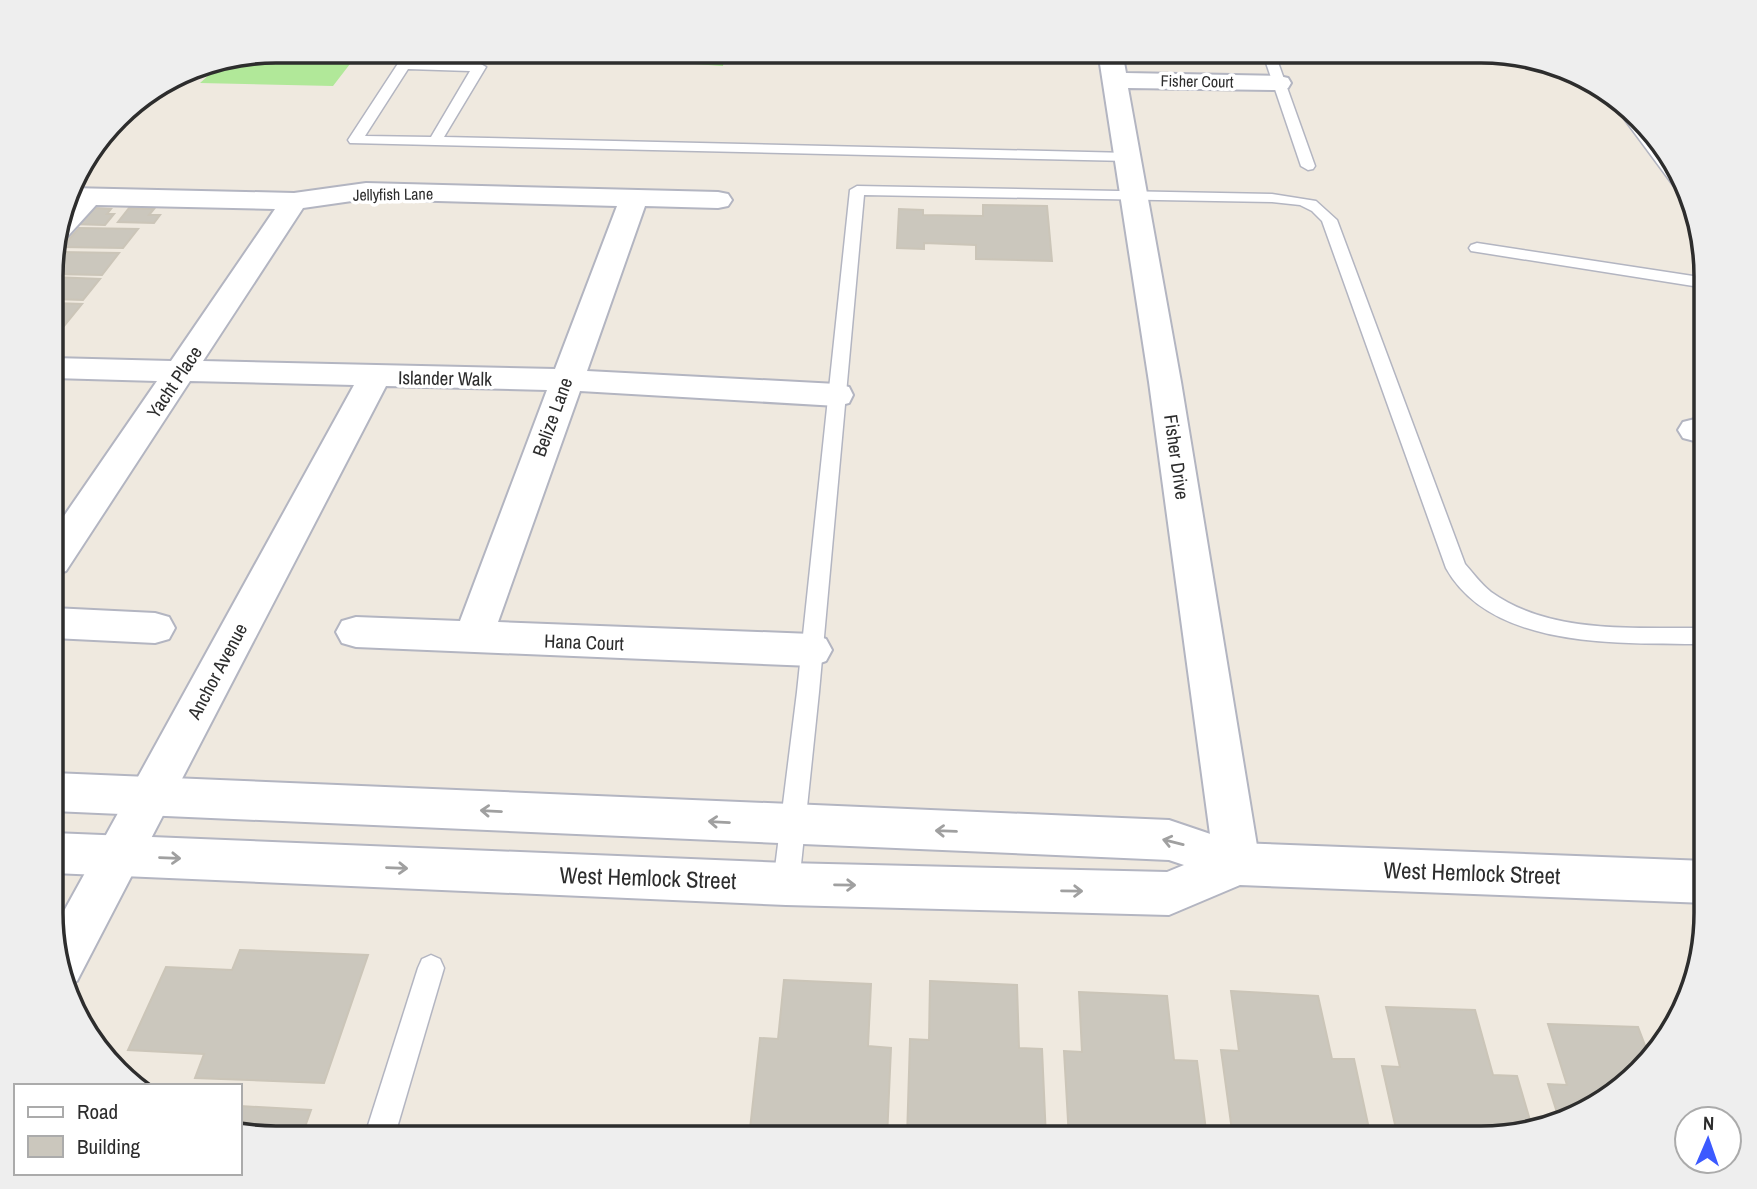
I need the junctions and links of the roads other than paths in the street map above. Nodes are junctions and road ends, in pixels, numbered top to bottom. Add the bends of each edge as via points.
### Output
1 (1272, 63) edge
2 (1113, 65) edge
3 (1279, 83) junction
4 (435, 141) junction
5 (1129, 157) junction
6 (1308, 166) dead end
7 (1135, 195) junction
8 (78, 197) edge
9 (634, 198) junction
10 (718, 200) dead end
11 (294, 201) junction
12 (1477, 248) dead end
13 (1694, 281) edge
14 (63, 368) edge
15 (181, 371) junction
16 (374, 377) junction
17 (565, 380) junction
18 (837, 395) junction
19 (63, 546) edge
20 (63, 623) edge
21 (155, 628) dead end
22 (356, 632) dead end
23 (1694, 636) edge
24 (473, 638) junction
25 (812, 650) junction
26 (63, 792) edge
27 (151, 796) junction
28 (792, 825) junction
29 (63, 853) edge
30 (118, 856) junction
31 (1237, 864) junction
32 (1694, 882) edge
33 (786, 884) junction
34 (67, 952) edge
35 (431, 968) dead end
36 (383, 1126) edge

1 - 3 lane
2 - 3 street, Fisher Court
2 - 5 street, Fisher Drive
3 - 6 lane
4 - 4 lane via 355,140 404,65 479,67
4 - 5 lane
5 - 7 street, Fisher Drive
7 - 18 lane via 857,190
7 - 23 lane via 1298,200 1319,206 1329,220 1456,568 1485,598 1534,623 1598,632
7 - 31 street, Fisher Drive
8 - 11 street, Jellyfish Lane
9 - 10 street, Jellyfish Lane
9 - 11 street, Jellyfish Lane via 366,191
9 - 17 street, Belize Lane
11 - 15 street, Yacht Place
12 - 13 lane
14 - 15 street, Islander Walk
15 - 16 street, Islander Walk
15 - 19 street, Yacht Place
16 - 17 street, Islander Walk
16 - 27 street, Anchor Avenue
17 - 18 street, Islander Walk
17 - 24 street, Belize Lane
18 - 25 lane
20 - 21 street
22 - 24 street, Hana Court
24 - 25 street, Hana Court
25 - 28 lane
26 - 27 street, West Hemlock Street
28 -> 27 street, West Hemlock Street
27 - 30 street, Anchor Avenue
31 -> 28 street, West Hemlock Street via 1169,840
28 - 33 lane
29 - 30 street, West Hemlock Street
30 -> 33 street, West Hemlock Street
30 - 34 street, Anchor Avenue
31 - 32 street, West Hemlock Street
33 -> 31 street, West Hemlock Street via 1169,894
35 - 36 lane

